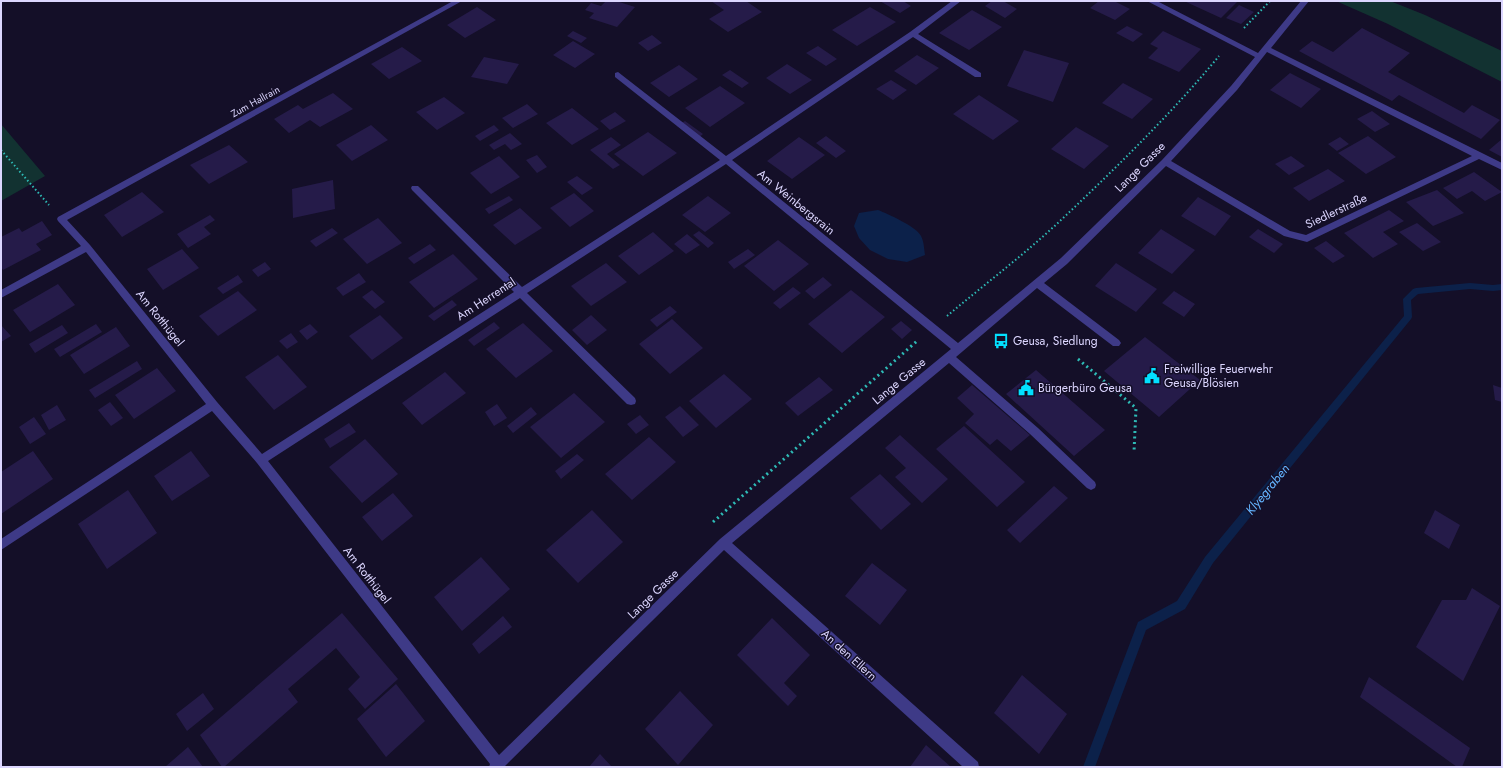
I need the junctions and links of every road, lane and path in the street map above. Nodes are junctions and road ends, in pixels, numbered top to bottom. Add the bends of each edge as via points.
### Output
1 (458, 1) edge
2 (957, 1) edge
3 (1151, 1) edge
4 (1270, 1) edge
5 (1305, 1) edge
6 (913, 34) junction
7 (1231, 42) junction
8 (1264, 53) junction
9 (978, 75) dead end
10 (618, 76) dead end
11 (1, 150) edge
12 (1479, 156) junction
13 (726, 160) junction
14 (1165, 162) junction
15 (1502, 167) edge
16 (415, 188) dead end
17 (61, 219) junction
18 (87, 247) junction
19 (1037, 283) junction
20 (522, 292) junction
21 (1, 294) edge
22 (931, 329) junction
23 (1116, 343) dead end
24 (958, 349) junction
25 (949, 357) junction
26 (1078, 359) dead end
27 (631, 401) dead end
28 (213, 405) junction
29 (1134, 452) dead end
30 (261, 460) junction
31 (1091, 485) dead end
32 (724, 543) junction
33 (1, 545) edge
34 (496, 765) edge
35 (974, 767) edge

1 - 17 street, Zum Hallrain
2 - 6 street
3 - 7 street
4 - 7 path
5 - 8 street, Lange Gasse
6 - 9 street
6 - 13 street, Am Herrental
7 - 8 street
7 - 22 path via 1190,90 1060,222
8 - 12 street
8 - 14 street, Lange Gasse
10 - 13 street, Am Weinbergsrain
11 - 17 path
12 - 14 street, Siedlerstraße via 1307,239 1287,234
12 - 15 street
13 - 20 street, Am Herrental
13 - 22 street, Am Weinbergsrain
14 - 19 street, Lange Gasse via 1064,261
16 - 20 street
17 - 18 street, Am Rotthügel
18 - 21 street
18 - 28 street, Am Rotthügel
19 - 23 street
19 - 24 street, Lange Gasse
20 - 27 street
20 - 30 street, Am Herrental
22 - 24 street, Am Weinbergsrain
22 - 32 path via 707,527
24 - 25 street, Lange Gasse
25 - 31 street
25 - 32 street, Lange Gasse
26 - 29 path via 1136,408
28 - 30 street, Am Rotthügel
28 - 33 street
30 - 34 street, Am Rotthügel
32 - 34 street, Lange Gasse
32 - 35 street, An den Ellern

